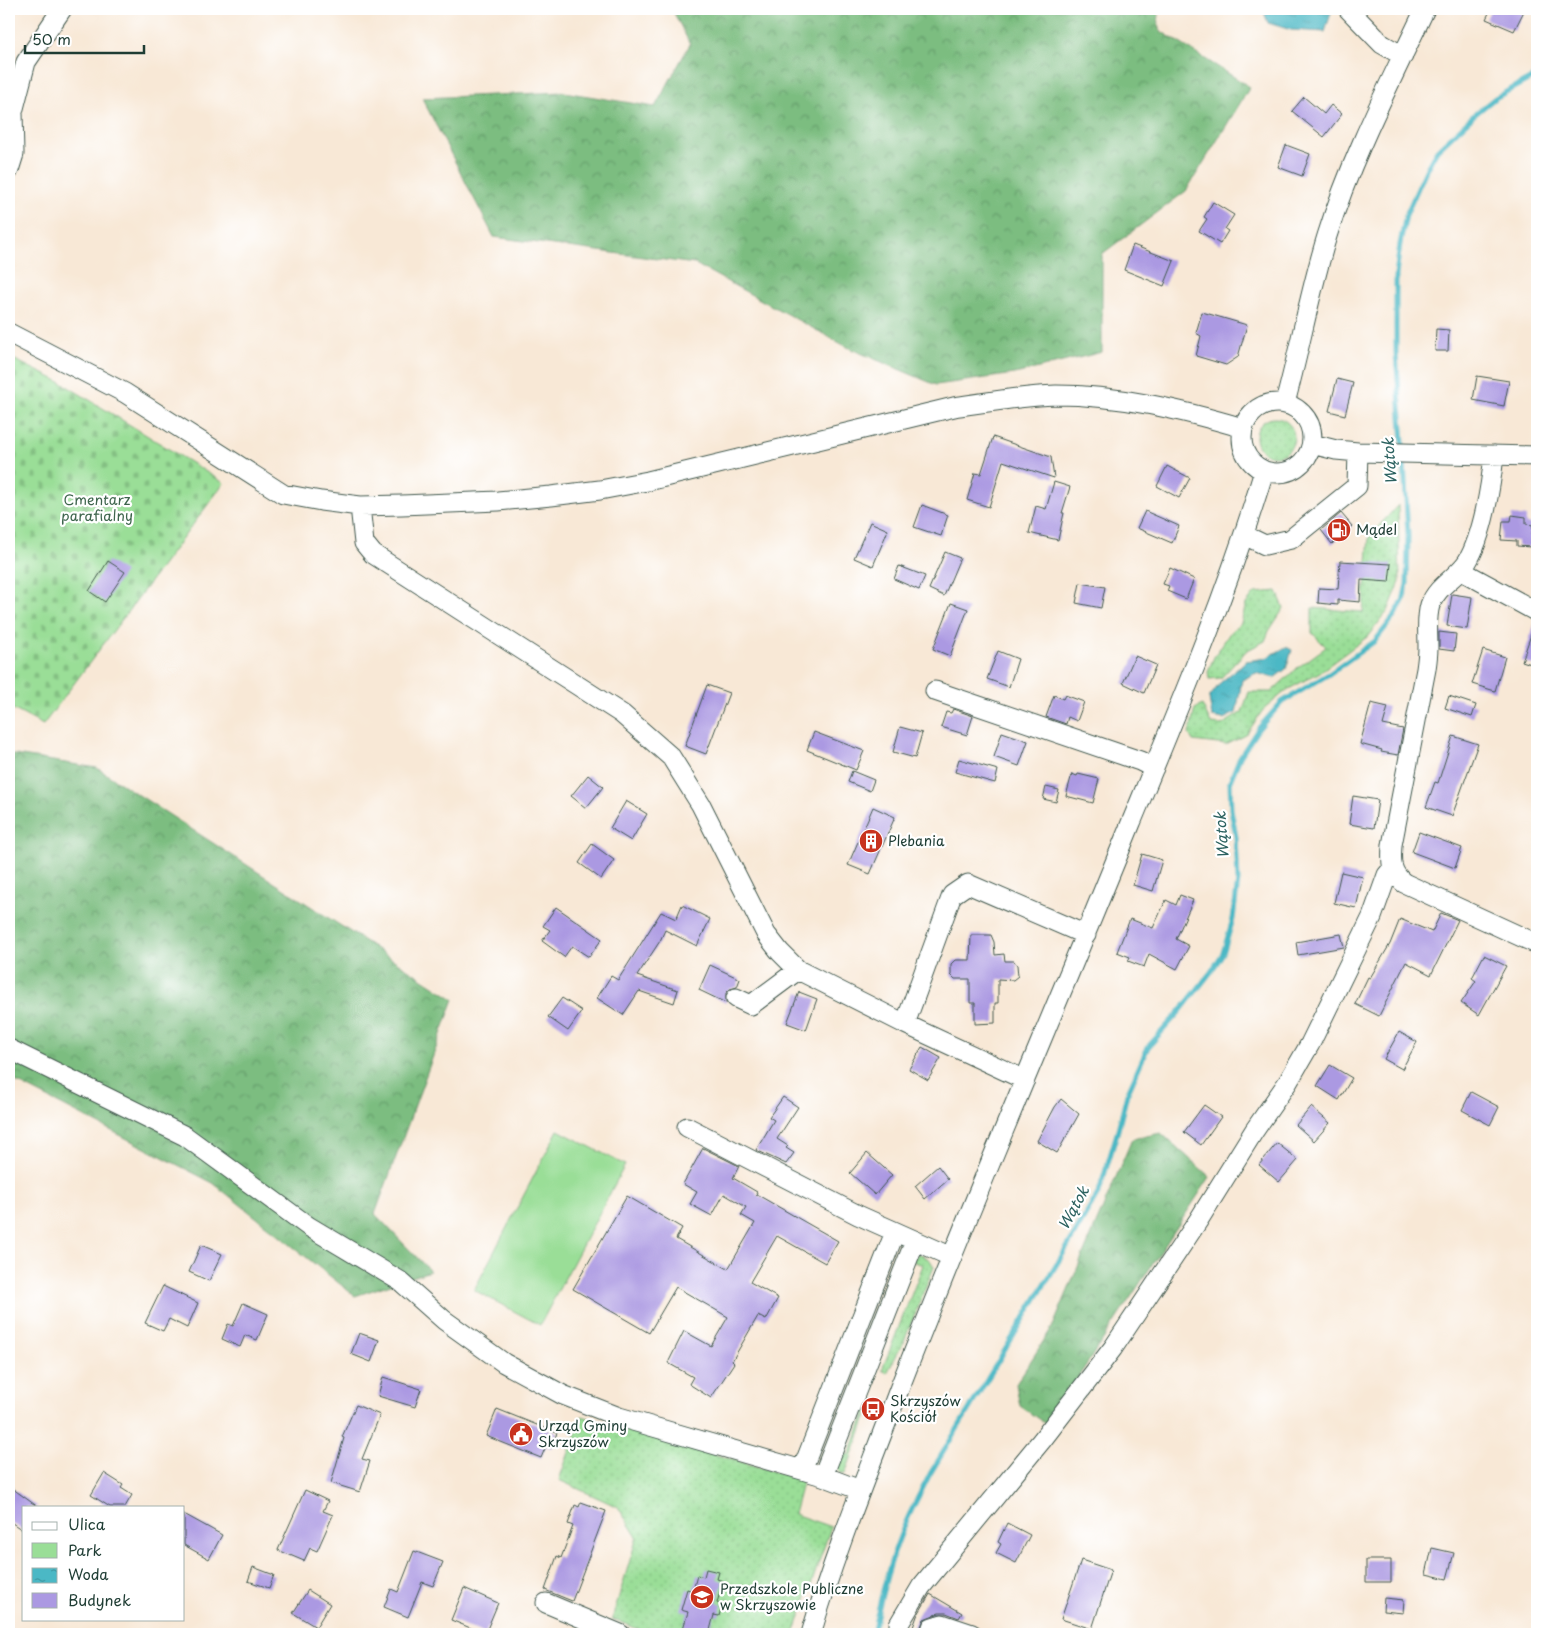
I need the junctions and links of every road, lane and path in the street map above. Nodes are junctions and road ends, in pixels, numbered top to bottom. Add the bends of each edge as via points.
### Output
1 (62, 9) edge
2 (1348, 9) edge
3 (1425, 9) edge
4 (1403, 56) junction
5 (9, 170) edge
6 (9, 332) edge
7 (1285, 403) junction
8 (1243, 428) junction
9 (1312, 444) junction
10 (1358, 452) junction
11 (1494, 455) junction
12 (1537, 456) edge
13 (1264, 471) junction
14 (360, 506) junction
15 (1244, 535) junction
16 (1460, 570) junction
17 (1537, 612) edge
18 (935, 691) dead end
19 (1154, 768) junction
20 (1392, 869) junction
21 (1086, 935) junction
22 (1537, 944) edge
23 (798, 970) junction
24 (736, 998) dead end
25 (904, 1024) junction
26 (9, 1049) edge
27 (1025, 1080) junction
28 (687, 1127) dead end
29 (895, 1232) junction
30 (914, 1240) junction
31 (952, 1258) junction
32 (802, 1470) junction
33 (823, 1476) junction
34 (860, 1490) junction
35 (546, 1603) dead end
36 (899, 1624) dead end
37 (620, 1634) edge
38 (811, 1634) edge
39 (930, 1634) edge
40 (972, 1634) edge

1 - 5 street via 26,62 13,112 14,154
2 - 4 street via 1382,44
3 - 4 street
4 - 7 street via 1351,169 1327,235
6 - 14 street via 125,393 282,494
7 - 8 street via 1263,405 1248,417
7 - 9 street via 1304,414 1310,425
8 - 13 street via 1244,450 1250,461
8 - 14 street via 1170,407 1107,398 1056,395 1007,399 954,407 600,490 498,501
9 - 10 street
9 - 13 street via 1299,466 1280,473
10 - 11 street
10 - 15 street via 1357,486 1290,539 1265,545
11 - 12 street
11 - 16 street via 1480,528 1468,560
13 - 15 street
14 - 23 street via 364,543 374,554 622,714 671,757 701,805 766,934
15 - 19 street
16 - 17 street
16 - 20 street via 1436,592 1428,614 1426,669 1392,844
18 - 19 street
19 - 21 street
20 - 22 street via 1404,883
20 - 36 street via 1310,1044 1198,1221 1112,1348 1042,1440 921,1587
21 - 25 street via 1025,916 968,884 952,895
21 - 27 street
23 - 24 street via 751,1004
23 - 25 street
25 - 27 street
26 - 32 street via 185,1136 308,1226 400,1281 444,1320 504,1363 563,1395 619,1417
27 - 31 street
28 - 29 street
29 - 30 street
29 - 32 street
30 - 31 street
30 - 33 street
31 - 34 street
32 - 33 street
33 - 34 street
34 - 38 street
35 - 37 street
39 - 40 street via 932,1627 942,1624

